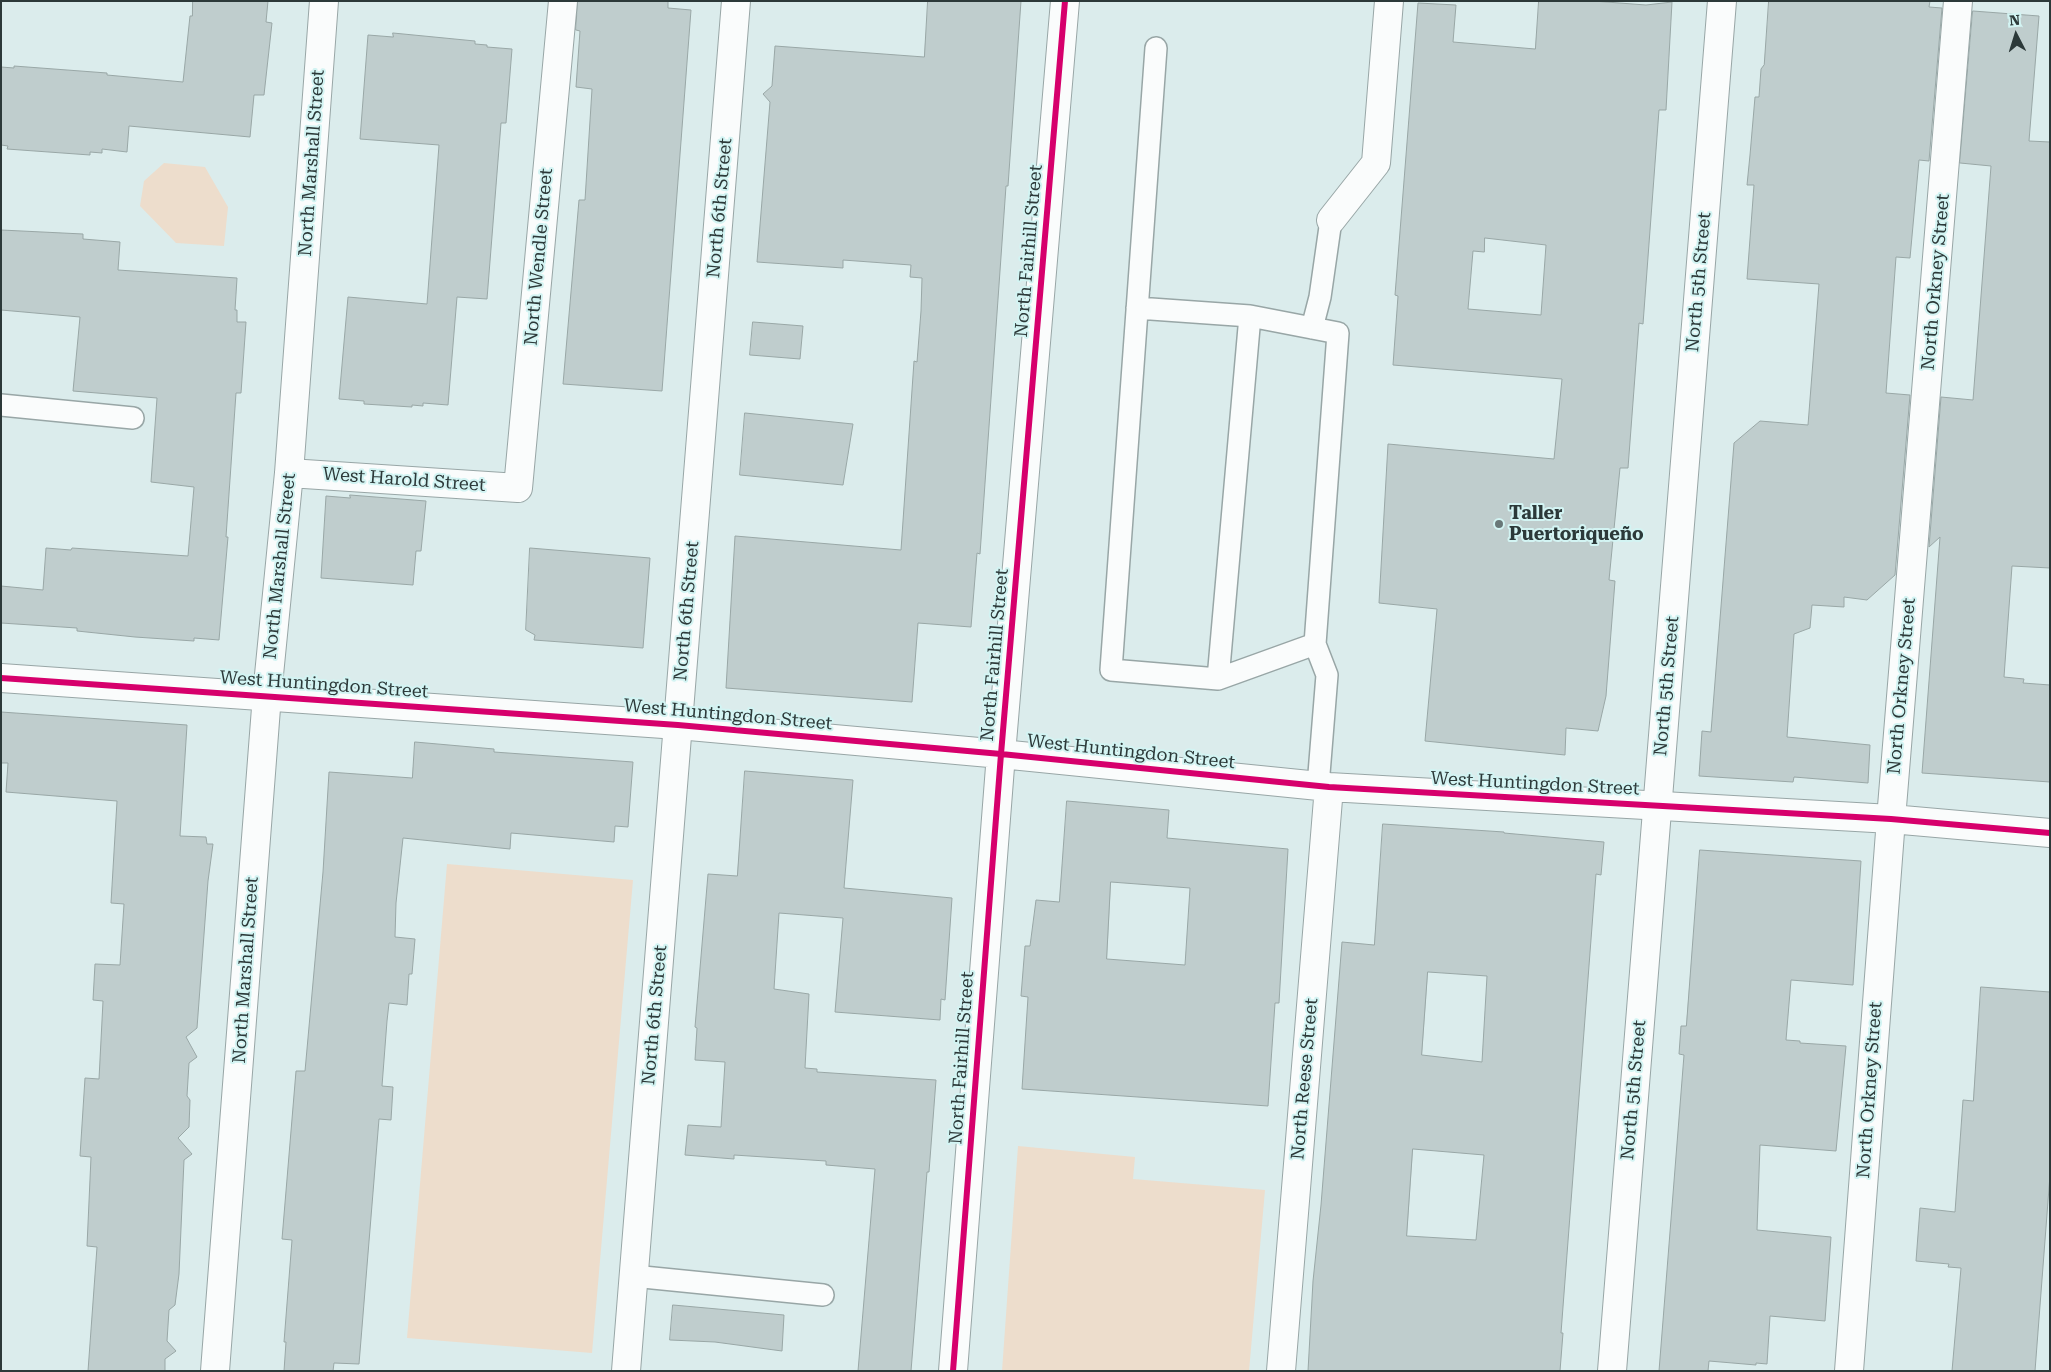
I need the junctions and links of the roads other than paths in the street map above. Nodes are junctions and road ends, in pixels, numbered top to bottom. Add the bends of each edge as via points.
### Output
1 (324, 1) edge
2 (736, 1) edge
3 (1065, 1) edge
4 (1390, 1) edge
5 (1722, 1) edge
6 (1958, 1) edge
7 (562, 13) edge
8 (1156, 48) dead end
9 (1331, 220) joint
10 (1137, 308) junction
11 (1250, 316) junction
12 (1312, 328) junction
13 (1, 404) edge
14 (133, 418) dead end
15 (289, 473) junction
16 (518, 488) joint
17 (1315, 644) junction
18 (1, 678) edge
19 (1218, 679) junction
20 (267, 695) junction
21 (678, 725) junction
22 (1001, 754) junction
23 (1324, 786) junction
24 (1657, 807) junction
25 (1891, 820) junction
26 (2050, 833) edge
27 (634, 1276) junction
28 (823, 1295) dead end
29 (215, 1371) edge
30 (626, 1371) edge
31 (953, 1371) edge
32 (1280, 1371) edge
33 (1612, 1371) edge
34 (1849, 1371) edge

1 - 15 street, North Marshall Street
2 - 21 street, North 6th Street
3 - 22 street, North Fairhill Street
4 - 9 street via 1376,163
5 - 24 street, North 5th Street
6 - 25 street, North Orkney Street
7 - 16 street, North Wendle Street
8 - 10 lane
9 - 12 lane via 1320,297
10 - 11 lane
10 - 19 lane via 1111,670
11 - 12 lane
11 - 19 lane
12 - 17 lane via 1338,333
13 - 14 lane
15 - 16 street, West Harold Street
15 - 20 street, North Marshall Street
17 - 19 lane
17 - 23 lane via 1327,675
18 - 20 street, West Huntingdon Street
20 - 21 street, West Huntingdon Street
20 - 29 street, North Marshall Street
21 - 22 street, West Huntingdon Street
21 - 27 street, North 6th Street
22 - 23 street, West Huntingdon Street
22 - 31 street, North Fairhill Street
23 - 24 street, West Huntingdon Street
23 - 32 street, North Reese Street
24 - 25 street, West Huntingdon Street
24 - 33 street, North 5th Street
25 - 26 street, West Huntingdon Street
25 - 34 street, North Orkney Street
27 - 28 lane
27 - 30 street, North 6th Street

